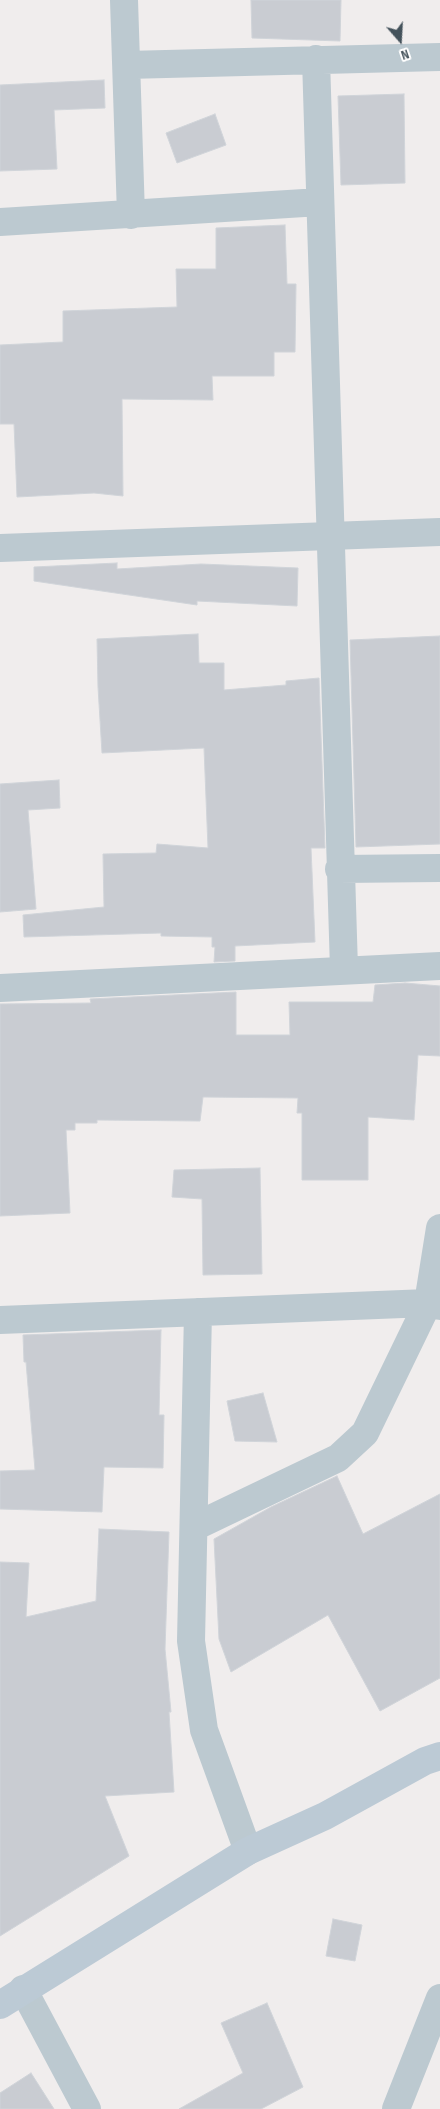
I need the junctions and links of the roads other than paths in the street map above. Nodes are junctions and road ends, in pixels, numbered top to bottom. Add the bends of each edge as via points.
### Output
1 (124, 0) edge
2 (440, 57) edge
3 (316, 59) junction
4 (127, 65) junction
5 (320, 202) junction
6 (131, 215) junction
7 (0, 222) edge
8 (440, 532) edge
9 (330, 537) junction
10 (0, 548) edge
11 (339, 868) junction
12 (440, 868) edge
13 (440, 966) edge
14 (344, 969) junction
15 (0, 988) edge
16 (440, 1228) edge
17 (434, 1304) edge
18 (198, 1312) junction
19 (0, 1320) edge
20 (194, 1527) junction
21 (440, 1756) edge
22 (248, 1851) junction
23 (23, 1989) junction
24 (440, 1998) edge
25 (0, 2005) edge
26 (87, 2109) edge
27 (396, 2109) edge

1 - 4 street
2 - 3 street
3 - 4 street
3 - 5 street
4 - 6 street
5 - 6 street
5 - 9 street
6 - 7 street
8 - 9 street
9 - 10 street
9 - 11 street
11 - 12 street
11 - 14 street
13 - 14 street
14 - 15 street
16 - 17 street
17 - 18 street
17 - 20 street via 365,1433 338,1458
18 - 19 street
18 - 20 street
20 - 22 street via 191,1640 204,1730
21 - 22 street via 425,1761 325,1816
22 - 23 street
23 - 25 street
23 - 26 street
24 - 27 street

